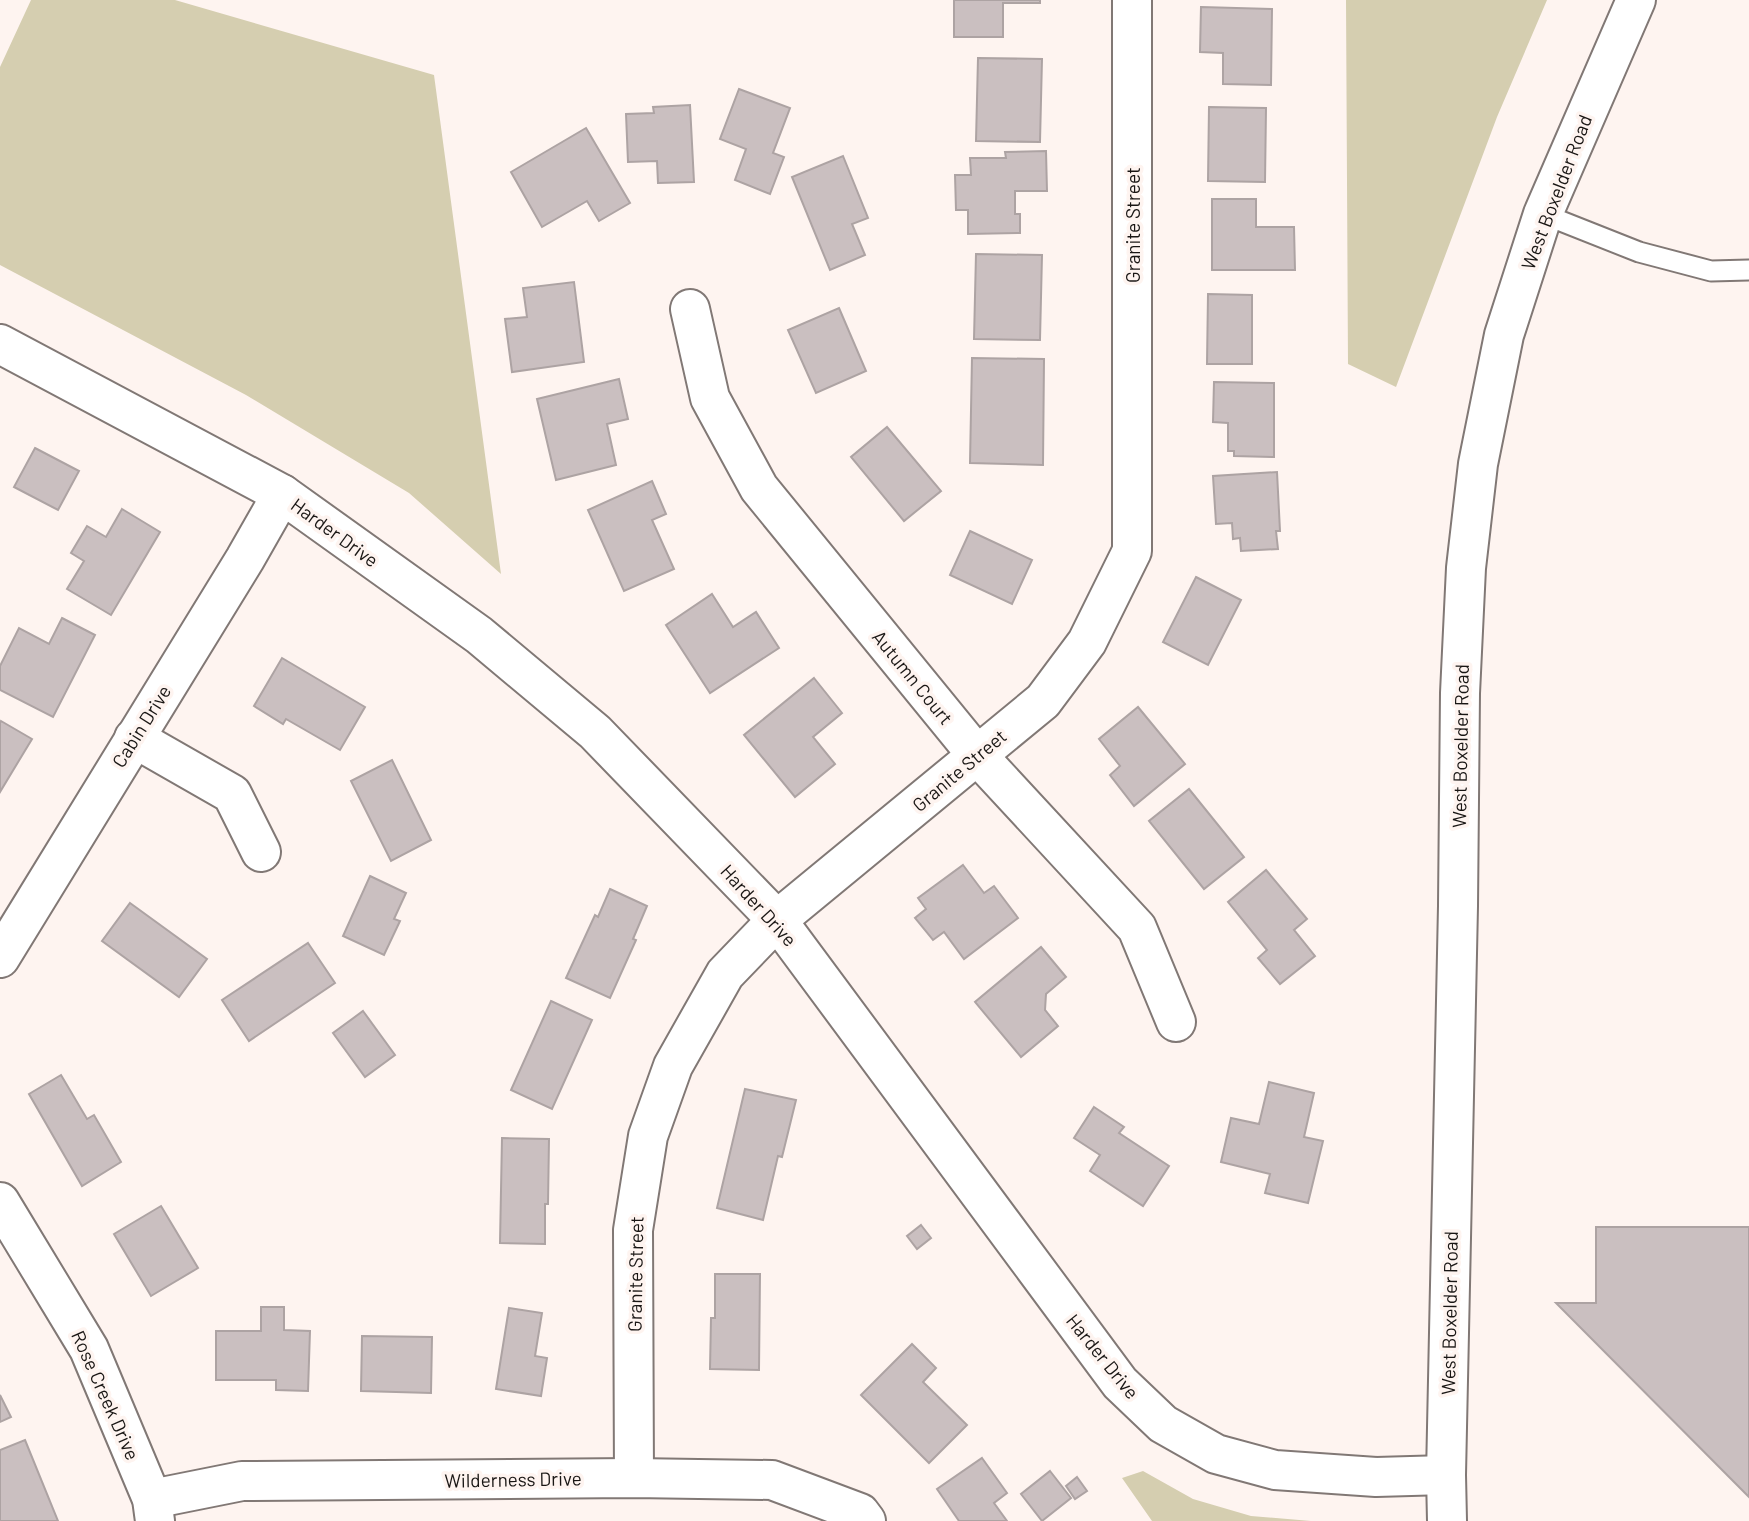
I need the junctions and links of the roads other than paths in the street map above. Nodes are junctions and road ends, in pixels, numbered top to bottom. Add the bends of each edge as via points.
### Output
1 (1132, 0) edge
2 (1636, 0) edge
3 (1543, 214) junction
4 (1749, 270) edge
5 (690, 309) dead end
6 (0, 344) edge
7 (282, 494) junction
8 (134, 738) junction
9 (977, 755) junction
10 (261, 852) dead end
11 (777, 920) junction
12 (0, 958) edge
13 (1176, 1022) dead end
14 (0, 1202) edge
15 (1446, 1475) junction
16 (634, 1478) junction
17 (153, 1510) edge
18 (866, 1521) edge
19 (1447, 1521) edge

1 - 9 street, Granite Street via 1132,551 1087,642 1043,701
2 - 3 street, West Boxelder Road
3 - 4 lane via 1639,253 1712,271
3 - 15 street, West Boxelder Road via 1504,335 1478,464 1466,568
5 - 9 street, Autumn Court via 710,398 758,488
6 - 7 street, Harder Drive
7 - 8 street, Cabin Drive
7 - 11 street, Harder Drive via 479,635 595,732
8 - 10 street via 233,794
8 - 12 street, Cabin Drive
9 - 11 street, Granite Street
9 - 13 street, Autumn Court via 1137,928
11 - 15 street, Harder Drive via 1120,1383 1163,1424 1216,1454 1275,1470 1376,1477
11 - 16 street, Granite Street via 725,974 673,1066 648,1136 633,1230
14 - 17 street, Rose Creek Drive via 89,1349
15 - 19 street, West Boxelder Road
16 - 17 street, Wilderness Drive via 242,1481
16 - 18 street, Wilderness Drive via 772,1480 860,1513

